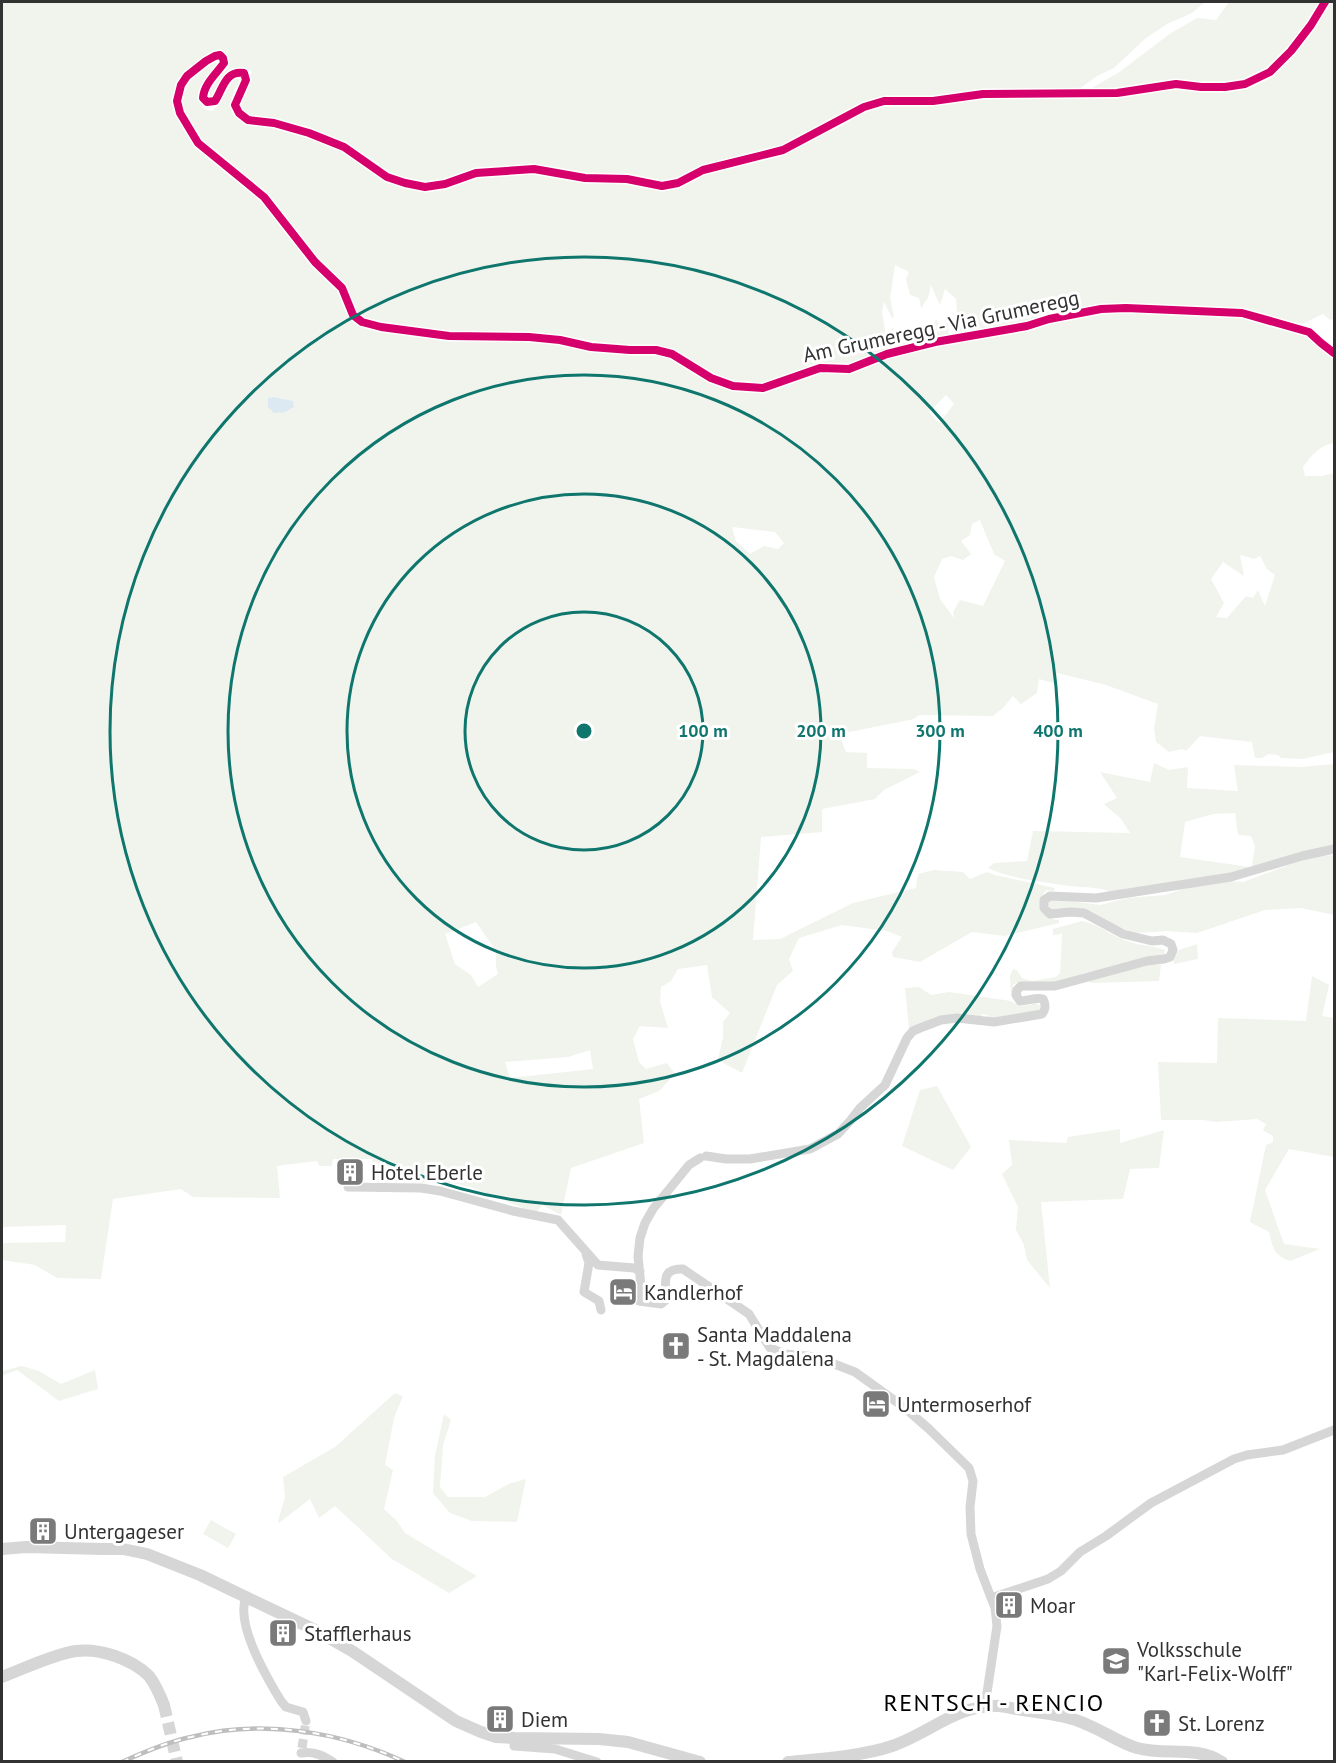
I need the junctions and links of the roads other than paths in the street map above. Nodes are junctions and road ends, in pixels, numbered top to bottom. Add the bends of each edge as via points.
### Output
1 (1325, 2) edge
2 (1335, 353) edge
3 (1335, 849) edge
4 (348, 1187) dead end
5 (586, 1252) junction
6 (640, 1271) junction
7 (601, 1310) dead end
8 (1335, 1430) edge
9 (2, 1549) edge
10 (246, 1597) junction
11 (991, 1598) junction
12 (2, 1677) edge
13 (164, 1705) tunnel mouth
14 (985, 1707) junction
15 (306, 1721) dead end
16 (515, 1738) junction
17 (300, 1754) edge
18 (578, 1759) edge
19 (333, 1761) edge
20 (597, 1761) edge
21 (700, 1761) edge
22 (788, 1761) edge
23 (1222, 1761) edge

1 - 2 street, Am Grumeregg - Via Grumeregg via 1291,51 1270,72 1245,84 1176,84 1117,93 982,94 884,101 864,107 783,150 703,170 678,183 662,186 534,169 476,173 425,188 405,183 387,177 344,147 309,133 242,117 235,105 246,80 244,73 229,76 215,101 207,102 204,92 224,63 220,55 209,58 187,76 177,101 198,143 264,197 315,262 342,288 353,315 381,327 449,336 529,337 600,348 656,350 672,354 711,378 733,386 764,388 820,368 849,369 935,342 1101,309 1242,313 1309,332
3 - 6 street via 1252,872 1186,884 1096,898 1050,896 1044,900 1044,908 1050,914 1084,914 1123,934 1163,940 1171,944 1170,957 1055,986 1021,986 1016,995 1020,1001 1043,999 1042,1014 994,1022 941,1020 913,1031 885,1085 838,1134 810,1149 750,1159 703,1157 689,1165 645,1223 639,1238
4 - 5 street via 431,1190 558,1220
5 - 6 street via 598,1265
5 - 7 street via 589,1263 584,1292 599,1301
6 - 11 street via 639,1301 661,1304 667,1299 665,1279 669,1272 683,1269 749,1314 771,1348 785,1354 816,1357 855,1372 929,1429 969,1468 973,1481 971,1534
8 - 11 street via 1283,1450 1234,1459 1151,1503 1080,1551 1048,1579
9 - 10 street via 123,1549 187,1569
10 - 15 street via 250,1644 281,1701 286,1707 303,1712
10 - 16 street via 352,1651 456,1721 496,1737
11 - 14 street via 998,1626
12 - 13 street via 69,1652 94,1651 122,1659 148,1676
14 - 22 street via 955,1715 886,1748
14 - 23 street via 1069,1718 1131,1746 1204,1753
16 - 18 street via 514,1746 555,1749
16 - 21 street via 628,1742
17 - 19 street via 311,1752
18 - 20 street

